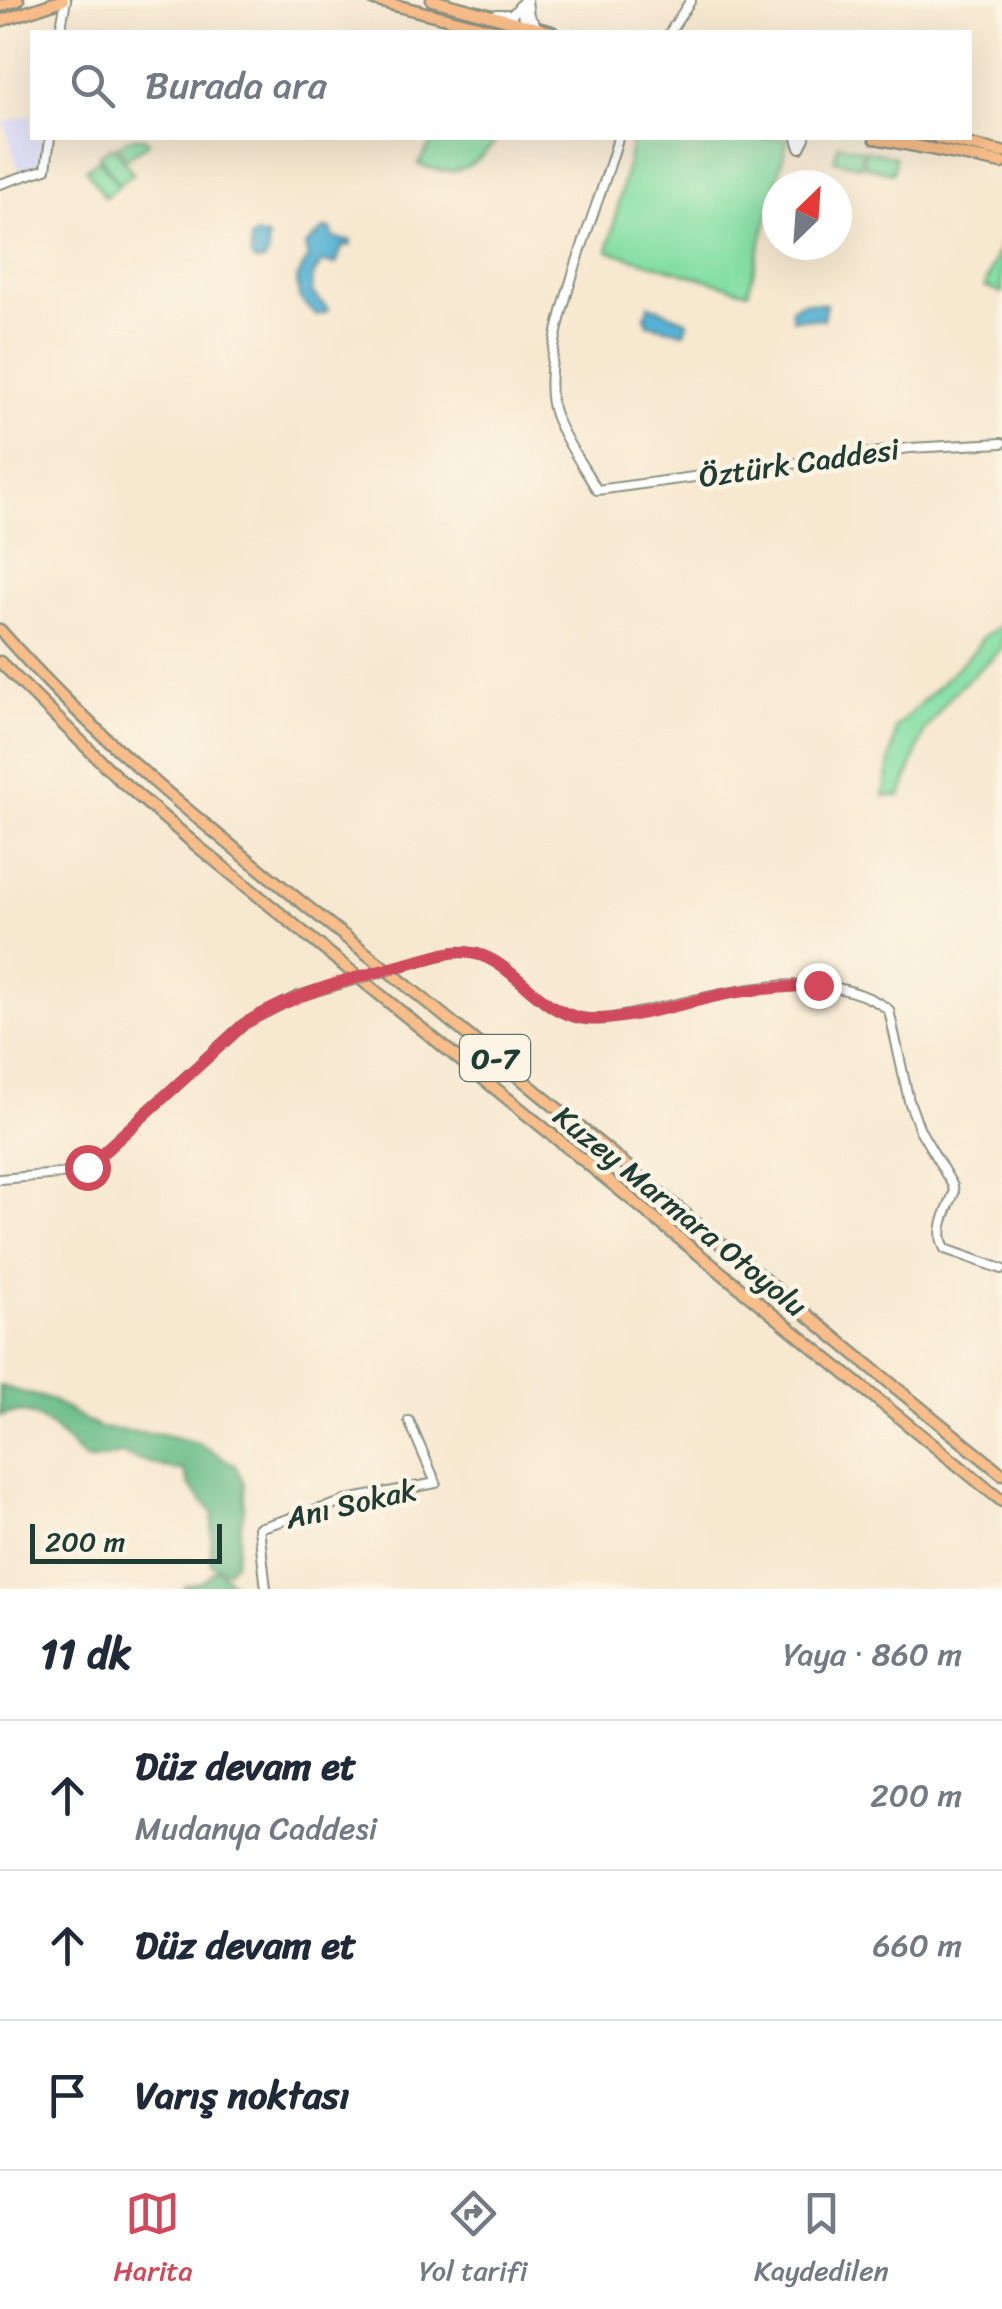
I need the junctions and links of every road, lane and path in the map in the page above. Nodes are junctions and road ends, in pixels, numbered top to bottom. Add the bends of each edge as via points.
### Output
1 (18, 0) edge
2 (64, 0) edge
3 (374, 0) edge
4 (432, 0) edge
5 (691, 0) edge
6 (524, 3) edge
7 (454, 5) junction
8 (0, 6) edge
9 (491, 14) junction
10 (453, 19) junction
11 (0, 21) edge
12 (526, 24) edge
13 (60, 30) edge
14 (494, 30) edge
15 (671, 30) edge
16 (50, 140) edge
17 (617, 140) edge
18 (886, 140) edge
19 (947, 140) edge
20 (1002, 152) edge
21 (1002, 164) edge
22 (0, 184) edge
23 (1002, 443) edge
24 (0, 630) edge
25 (0, 662) edge
26 (0, 1179) edge
27 (1002, 1269) edge
28 (408, 1421) dead end
29 (1002, 1474) edge
30 (1002, 1501) edge
31 (266, 1589) edge

1 - 8 highway
2 - 11 highway
2 - 13 street
3 - 10 highway
4 - 7 highway
5 - 15 street
6 - 9 street via 513,14
6 - 12 street
7 - 9 highway
7 - 10 street
9 - 12 highway
10 - 14 highway
16 - 22 street via 46,169
17 - 23 street, Öztürk Caddesi via 556,333 550,374 555,415 597,490 910,448
18 - 21 highway
19 - 20 highway
24 - 29 highway, Kuzey Marmara Otoyolu / O-7 via 64,699 209,828
25 - 30 highway, Kuzey Marmara Otoyolu / O-7 via 196,845
26 - 27 street, bridge via 82,1172 244,1024 298,996 462,950 484,954 558,1008 587,1019 800,986 840,988 877,1001 889,1010 920,1130 953,1186 940,1242
28 - 31 street, Anı Sokak via 436,1478 433,1485 352,1499 258,1528

